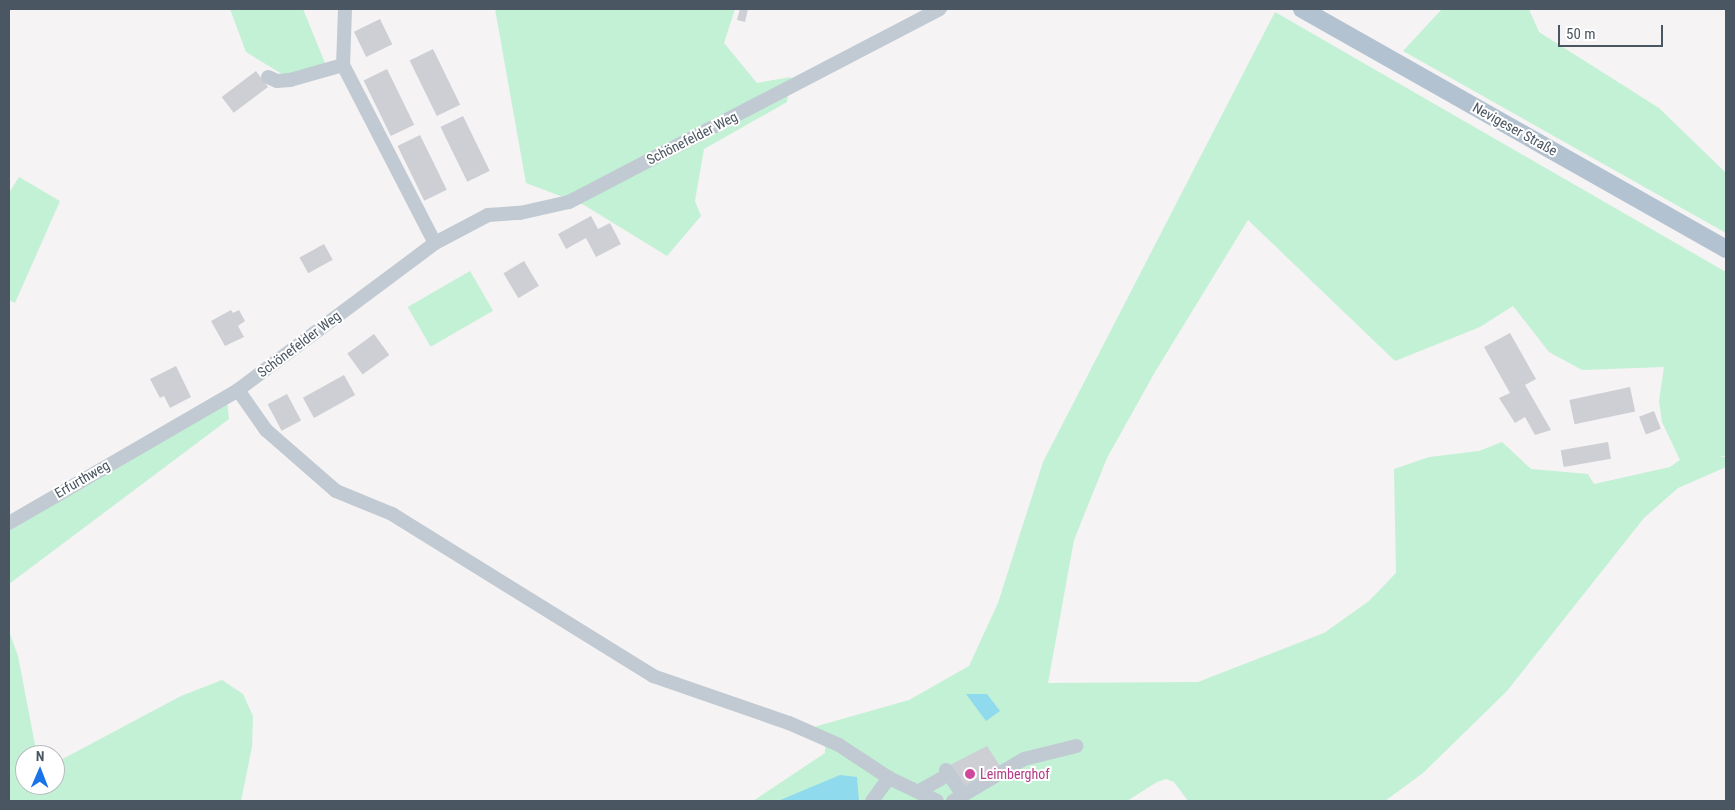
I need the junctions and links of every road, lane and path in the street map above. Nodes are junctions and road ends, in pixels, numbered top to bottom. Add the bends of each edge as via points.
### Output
1 (345, 9) edge
2 (940, 9) edge
3 (1302, 9) edge
4 (343, 65) junction
5 (268, 77) dead end
6 (435, 243) junction
7 (1726, 249) edge
8 (238, 390) junction
9 (156, 436) joint
10 (9, 523) edge
11 (1076, 746) dead end
12 (889, 778) junction
13 (919, 791) junction
14 (958, 798) edge
15 (872, 801) edge
16 (937, 801) edge

1 - 4 street
2 - 6 street, Schönefelder Weg via 569,202 520,213 488,215
3 - 7 main road, Nevigeser Straße
4 - 5 street via 290,80 277,81
4 - 6 street
6 - 8 street, Schönefelder Weg
8 - 9 street, Schönefelder Weg
8 - 12 street via 266,430 336,490 392,514 653,676 789,723 839,745
9 - 10 street, Erfurthweg
11 - 14 street via 1024,759
12 - 13 street
12 - 15 street
13 - 14 street via 943,774
13 - 16 street

